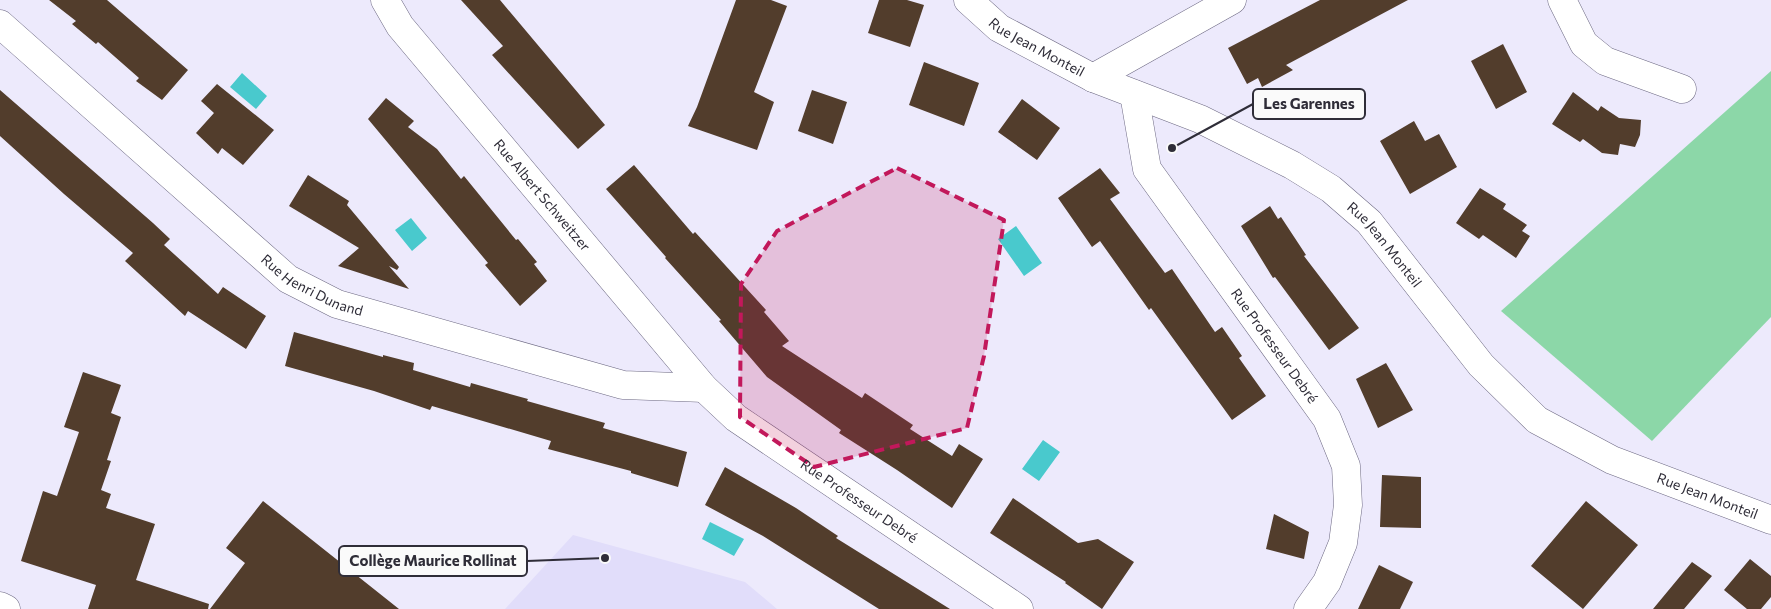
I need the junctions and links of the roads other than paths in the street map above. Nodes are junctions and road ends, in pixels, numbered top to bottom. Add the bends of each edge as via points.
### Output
1 (385, 0) edge
2 (968, 0) edge
3 (1232, 0) edge
4 (1562, 0) edge
5 (0, 24) edge
6 (1093, 78) junction
7 (1682, 89) dead end
8 (1134, 94) junction
9 (704, 388) junction
10 (1771, 520) edge
11 (0, 606) edge
12 (6, 609) edge
13 (1019, 609) edge
14 (1308, 609) edge

1 - 9 street, Rue Albert Schweitzer via 411,40
2 - 6 street, Rue Jean Monteil via 999,28
3 - 6 street
4 - 7 street via 1584,44 1605,61
5 - 9 street, Rue Henri Dunand via 288,279 337,304 623,385
6 - 8 street, Rue Jean Monteil
8 - 10 street, Rue Jean Monteil via 1200,118 1292,165 1331,189 1368,222 1481,365 1537,420 1612,460
8 - 14 street, Rue Professeur Debré via 1147,169 1327,419 1346,466 1348,505 1343,543 1327,582
9 - 13 street, Rue Professeur Debré via 736,418
11 - 12 street

